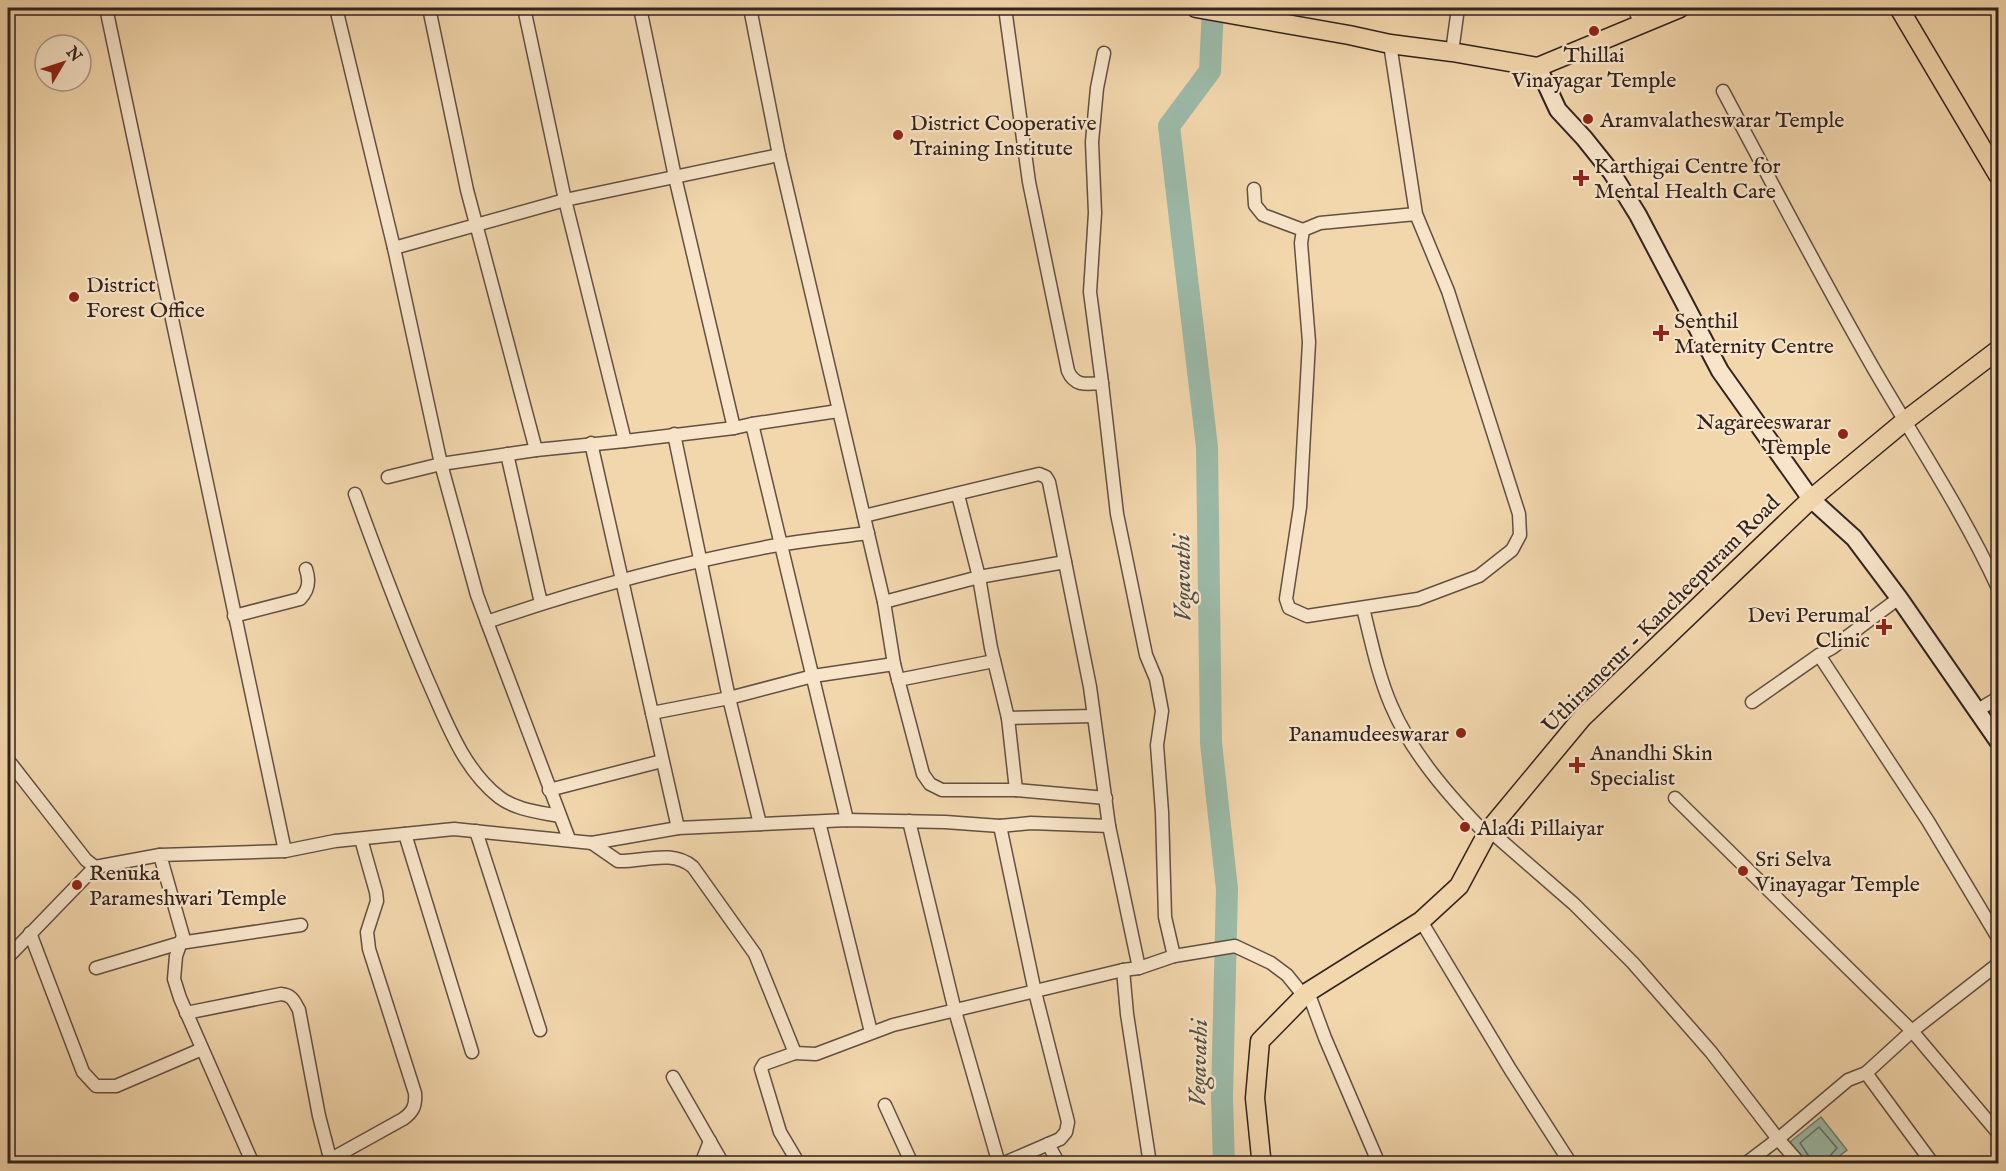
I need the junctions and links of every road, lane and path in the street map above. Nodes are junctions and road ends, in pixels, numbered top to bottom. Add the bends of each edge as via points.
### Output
1 (106, 8) edge
2 (336, 8) edge
3 (429, 8) edge
4 (524, 8) edge
5 (640, 8) edge
6 (750, 8) edge
7 (1005, 8) edge
8 (1196, 8) edge
9 (1458, 8) edge
10 (1680, 8) edge
11 (1899, 8) edge
12 (1638, 16) edge
13 (1390, 44) junction
14 (1452, 52) junction
15 (1104, 53) dead end
16 (1538, 67) junction
17 (1723, 92) dead end
18 (779, 155) junction
19 (1998, 176) edge
20 (675, 177) junction
21 (1254, 189) dead end
22 (565, 200) junction
23 (1416, 214) junction
24 (476, 225) junction
25 (1303, 230) junction
26 (394, 248) junction
27 (1998, 350) edge
28 (1102, 383) junction
29 (838, 411) junction
30 (1906, 420) junction
31 (752, 424) junction
32 (734, 428) junction
33 (674, 434) junction
34 (625, 441) junction
35 (591, 443) junction
36 (536, 450) junction
37 (507, 454) junction
38 (441, 464) junction
39 (388, 477) dead end
40 (355, 494) dead end
41 (958, 495) junction
42 (1811, 499) junction
43 (864, 516) junction
44 (868, 533) junction
45 (780, 545) junction
46 (699, 561) junction
47 (1065, 562) junction
48 (306, 569) dead end
49 (979, 577) junction
50 (621, 580) junction
51 (1998, 588) edge
52 (1899, 598) junction
53 (884, 602) junction
54 (541, 603) junction
55 (1363, 608) junction
56 (234, 616) junction
57 (487, 622) junction
58 (1819, 656) junction
59 (994, 662) junction
60 (894, 664) junction
61 (813, 676) junction
62 (898, 680) junction
63 (729, 698) junction
64 (1998, 698) edge
65 (1752, 702) dead end
66 (1978, 710) junction
67 (652, 713) junction
68 (1093, 716) junction
69 (1008, 718) junction
70 (1998, 741) edge
71 (8, 760) edge
72 (662, 761) junction
73 (549, 790) junction
74 (1016, 790) junction
75 (1106, 798) junction
76 (1675, 798) dead end
77 (559, 816) junction
78 (847, 820) junction
79 (909, 821) junction
80 (819, 822) junction
81 (759, 824) junction
82 (1000, 826) junction
83 (1108, 826) junction
84 (678, 828) junction
85 (476, 831) junction
86 (1488, 832) junction
87 (405, 834) junction
88 (362, 838) junction
89 (569, 839) junction
90 (592, 843) junction
91 (285, 851) junction
92 (160, 855) junction
93 (95, 867) junction
94 (1421, 921) junction
95 (301, 925) dead end
96 (30, 933) junction
97 (1998, 938) edge
98 (180, 943) junction
99 (1180, 956) junction
100 (8, 957) edge
101 (1998, 964) edge
102 (96, 968) dead end
103 (1139, 968) junction
104 (1123, 970) junction
105 (1035, 992) junction
106 (1306, 994) junction
107 (955, 1011) junction
108 (186, 1013) junction
109 (540, 1030) dead end
110 (1912, 1031) junction
111 (871, 1032) junction
112 (202, 1049) junction
113 (472, 1052) dead end
114 (795, 1053) junction
115 (1866, 1073) junction
116 (673, 1077) dead end
117 (885, 1105) dead end
118 (1998, 1133) edge
119 (1778, 1139) junction
120 (710, 1141) junction
121 (1048, 1144) junction
122 (326, 1161) edge
123 (253, 1164) edge
124 (701, 1164) edge
125 (723, 1164) edge
126 (799, 1164) edge
127 (912, 1164) edge
128 (1000, 1164) edge
129 (1059, 1164) edge
130 (1150, 1164) edge
131 (1259, 1164) edge
132 (1379, 1164) edge
133 (1571, 1164) edge
134 (1745, 1164) edge
135 (1800, 1164) edge
136 (1933, 1164) edge

1 - 56 street
2 - 26 street
3 - 24 street
4 - 22 street
5 - 20 street
6 - 18 street
7 - 28 street via 1029,182 1068,371 1081,385
8 - 13 main road
9 - 14 street
10 - 12 main road
11 - 19 main road
12 - 16 main road
13 - 14 main road
13 - 23 street
14 - 16 main road
15 - 28 street via 1092,142 1095,213 1090,292
16 - 42 street via 1558,110 1612,173 1638,215 1720,371
17 - 30 street via 1875,372
18 - 20 street
18 - 29 street
20 - 22 street
20 - 32 street
21 - 25 street via 1255,205 1263,215
22 - 24 street
22 - 34 street
23 - 25 street via 1320,223
23 - 55 street via 1448,291 1520,514 1520,535 1512,550 1479,576 1419,599
24 - 26 street
24 - 36 street
25 - 55 street via 1309,342 1300,507 1287,599 1289,608 1306,616
26 - 38 street
27 - 30 main road, Uthiramerur - Kancheepuram Road
28 - 99 street via 1117,514 1146,655 1162,711 1157,745 1165,917
29 - 31 street
29 - 43 street
30 - 42 main road, Uthiramerur - Kancheepuram Road
30 - 51 street via 1981,550
31 - 32 street
31 - 45 street
32 - 33 street
33 - 34 street
33 - 46 street
34 - 35 street
35 - 36 street
35 - 50 street
36 - 37 street
37 - 38 street
37 - 54 street
38 - 39 street
38 - 57 street
40 - 77 street via 401,619 461,752 478,776 514,806
41 - 43 street
41 - 47 street via 1039,474 1046,477
41 - 49 street
42 - 52 street via 1854,538
42 - 86 main road, Uthiramerur - Kancheepuram Road via 1582,718
43 - 44 street
44 - 45 street
44 - 53 street
45 - 46 street
45 - 61 street
46 - 50 street
46 - 63 street
47 - 49 street
47 - 68 street
48 - 56 street via 307,592 300,599
49 - 53 street
49 - 59 street
50 - 54 street
50 - 67 street
52 - 58 street
52 - 66 street
53 - 60 street
54 - 57 street
55 - 86 street via 1390,705 1410,742 1461,807
56 - 91 street
57 - 73 street
58 - 65 street
58 - 97 street via 1928,820
59 - 62 street
59 - 69 street
60 - 61 street
60 - 62 street
61 - 63 street
61 - 78 street
62 - 74 street via 923,774 930,784 942,790
63 - 67 street
63 - 81 street
64 - 66 street
66 - 70 street
67 - 72 street
68 - 69 street
68 - 75 street
69 - 74 street
71 - 93 street
72 - 73 street
72 - 84 street
73 - 77 street
74 - 75 street
75 - 83 street
76 - 110 street
77 - 89 street
78 - 79 street
78 - 80 street
79 - 82 street
79 - 107 street
80 - 81 street
80 - 111 street
81 - 84 street
82 - 83 street
82 - 105 street
83 - 103 street
84 - 90 street
85 - 87 street
85 - 89 street
85 - 109 street
86 - 94 main road, Uthiramerur - Kancheepuram Road via 1459,886
86 - 119 street via 1574,904 1633,963 1711,1052
87 - 88 street
87 - 113 street
88 - 91 street
88 - 122 street via 377,901 367,932 369,949 416,1105 403,1119
89 - 90 street
90 - 114 street via 618,861 672,857 693,867 754,954
91 - 92 street
92 - 93 street
92 - 98 street via 183,936
93 - 96 street
94 - 106 main road, Uthiramerur - Kancheepuram Road
94 - 133 street
95 - 98 street
96 - 100 street
96 - 112 street via 83,1072 96,1086 116,1086
98 - 102 street
98 - 108 street via 174,979
99 - 103 street
99 - 106 street via 1235,946 1271,963
101 - 110 street
103 - 104 street
104 - 105 street
104 - 130 street
105 - 107 street
105 - 121 street via 1068,1122 1060,1139
106 - 131 main road, Uthiramerur - Kancheepuram Road via 1260,1041 1255,1098
106 - 132 street
107 - 111 street
107 - 128 street
108 - 112 street
108 - 122 street via 281,994 294,1000
110 - 115 street
110 - 118 street
111 - 114 street via 816,1054
112 - 123 street
114 - 126 street via 764,1064 761,1069 780,1132
115 - 119 street via 1848,1080
115 - 136 street
116 - 120 street
117 - 127 street
119 - 134 street
119 - 135 street
120 - 124 street
120 - 125 street
121 - 128 street
121 - 129 street

